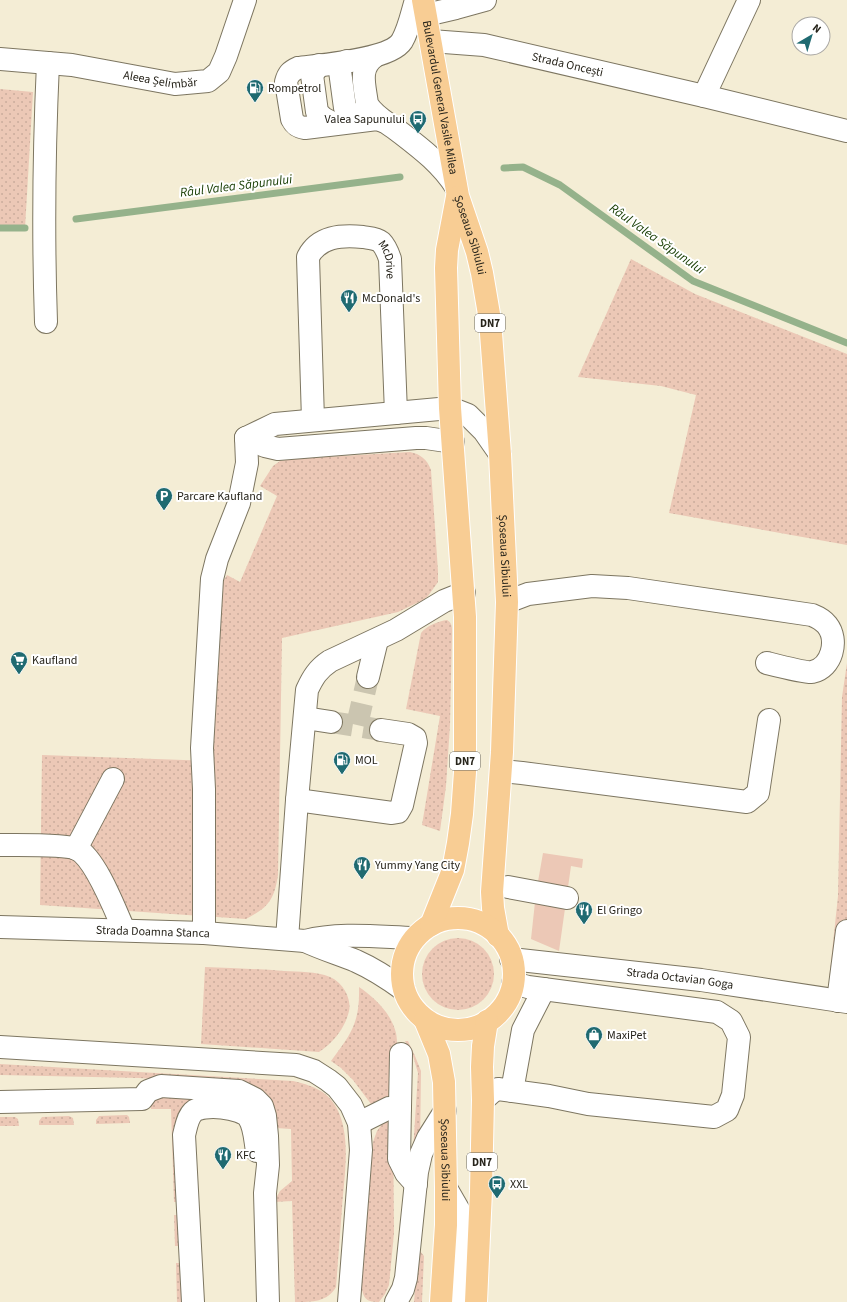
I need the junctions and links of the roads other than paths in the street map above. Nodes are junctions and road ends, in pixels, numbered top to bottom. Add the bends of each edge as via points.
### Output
1 (245, 0) edge
2 (484, 0) edge
3 (749, 0) edge
4 (424, 4) edge
5 (431, 41) junction
6 (374, 57) junction
7 (0, 58) edge
8 (347, 61) junction
9 (48, 63) junction
10 (704, 96) junction
11 (373, 120) junction
12 (847, 131) edge
13 (457, 191) junction
14 (46, 322) dead end
15 (450, 408) junction
16 (396, 413) junction
17 (314, 420) junction
18 (246, 438) junction
19 (453, 442) junction
20 (500, 454) junction
21 (464, 593) junction
22 (507, 602) junction
23 (376, 640) junction
24 (767, 663) dead end
25 (368, 677) tunnel mouth
26 (305, 718) junction
27 (769, 720) dead end
28 (331, 722) tunnel mouth
29 (381, 730) tunnel mouth
30 (501, 771) junction
31 (114, 779) dead end
32 (297, 800) junction
33 (0, 845) edge
34 (76, 849) junction
35 (508, 887) dead end
36 (567, 898) dead end
37 (0, 927) edge
38 (124, 930) junction
39 (423, 931) junction
40 (847, 931) edge
41 (204, 933) junction
42 (498, 936) junction
43 (296, 940) junction
44 (512, 959) junction
45 (513, 983) junction
46 (544, 989) junction
47 (404, 990) junction
48 (843, 1001) edge
49 (425, 1020) junction
50 (487, 1021) junction
51 (0, 1047) edge
52 (401, 1054) dead end
53 (512, 1091) junction
54 (483, 1100) junction
55 (0, 1102) edge
56 (400, 1108) junction
57 (445, 1111) junction
58 (359, 1123) junction
59 (416, 1184) junction
60 (446, 1188) junction
61 (265, 1193) junction
62 (476, 1293) edge
63 (193, 1302) edge
64 (268, 1302) edge
65 (349, 1302) edge
66 (396, 1302) edge
67 (441, 1302) edge
68 (461, 1302) edge
69 (489, 1302) edge

1 - 9 street, Aleea Șelimbăr via 219,72 208,81 175,84
2 - 4 street via 456,8
3 - 10 street
4 - 5 main road, Bulevardul General Vasile Milea / DN7
4 - 6 street via 408,27 401,43 389,52
5 - 10 street, Strada Oncești via 484,45
5 - 13 main road, Bulevardul General Vasile Milea / DN7
6 - 8 street
6 - 11 street via 366,65 363,74 367,104 378,116
7 - 9 street, Aleea Șelimbăr
8 - 11 street via 340,71 345,108 351,114
8 - 11 street via 318,65 312,75 317,112 334,124
9 - 14 street via 45,129
10 - 12 street, Strada Oncești
11 - 13 street via 428,155 439,165
13 - 15 main road, Șoseaua Sibiului / DN7 via 446,268
13 - 20 main road, Șoseaua Sibiului / DN7 via 477,252 490,320
15 - 16 street
15 - 19 main road, Șoseaua Sibiului / DN7
15 - 20 street via 468,415 484,431
16 - 17 street
16 - 17 street, McDrive via 390,259 387,251 375,239 346,236 321,242 311,251 308,258
17 - 18 street via 275,424
18 - 19 street via 278,450 416,438
18 - 41 street via 247,463 239,503 212,579 202,748
19 - 21 main road, Șoseaua Sibiului / DN7
20 - 22 main road, Șoseaua Sibiului / DN7
21 - 23 street via 444,601
21 - 39 main road, Șoseaua Sibiului / DN7 via 465,772 462,814 452,870
22 - 24 street via 528,594 592,586 628,588 812,615 827,624 832,635 833,649 829,660 819,669 811,673
22 - 30 main road, Șoseaua Sibiului / DN7
23 - 25 street
23 - 26 street via 322,666 313,676 308,690
26 - 28 street
26 - 32 street
27 - 30 street via 758,793 747,802
29 - 32 street via 408,734 414,738 416,744 402,805 398,812 392,814
30 - 42 main road, Șoseaua Sibiului / DN7 via 492,892 492,908
31 - 34 street
32 - 43 street
33 - 34 street
34 - 38 street via 87,858 101,880
35 - 36 street
37 - 38 street, Strada Doamna Stanca
38 - 41 street, Strada Doamna Stanca
39 - 42 main road, Șoseaua Sibiului / DN7 via 445,920 459,918 474,920 487,926
39 - 43 street, Strada Doamna Stanca
39 - 47 main road, Șoseaua Sibiului / DN7 via 408,949 403,962
40 - 48 street
41 - 43 street, Strada Doamna Stanca
42 - 44 main road, Șoseaua Sibiului / DN7
43 - 47 street, Strada Doamna Stanca via 369,967
44 - 45 main road, Șoseaua Sibiului / DN7
44 - 48 street, Strada Octavian Goga via 701,980
45 - 46 street
45 - 50 main road, Șoseaua Sibiului / DN7 via 504,1005
46 - 53 street via 523,1030
46 - 53 street via 717,1012 731,1021 739,1037 733,1095 727,1110 714,1117 588,1104
47 - 49 main road, Șoseaua Sibiului / DN7 via 416,1012
49 - 50 main road, Șoseaua Sibiului / DN7 via 437,1026 463,1030
49 - 57 main road, Șoseaua Sibiului / DN7 via 438,1054 444,1082
50 - 54 main road, DN7 via 483,1046
51 - 58 street via 296,1065 314,1071 337,1087 351,1105
52 - 56 street
53 - 54 street via 498,1089
54 - 62 main road, DN7
55 - 61 street via 142,1098 148,1091 161,1086 239,1091 255,1099 262,1106 265,1116 268,1165
56 - 58 street via 389,1108
56 - 59 street via 400,1159 406,1173
57 - 59 street via 421,1154
57 - 60 main road, Șoseaua Sibiului / DN7
58 - 65 street via 361,1150
59 - 66 street via 406,1278
60 - 67 main road, Șoseaua Sibiului / DN7
60 - 68 street via 461,1214 464,1227
61 - 63 street via 249,1118 243,1112 228,1108 201,1108 194,1112 187,1122 184,1135
61 - 64 street
62 - 69 street

